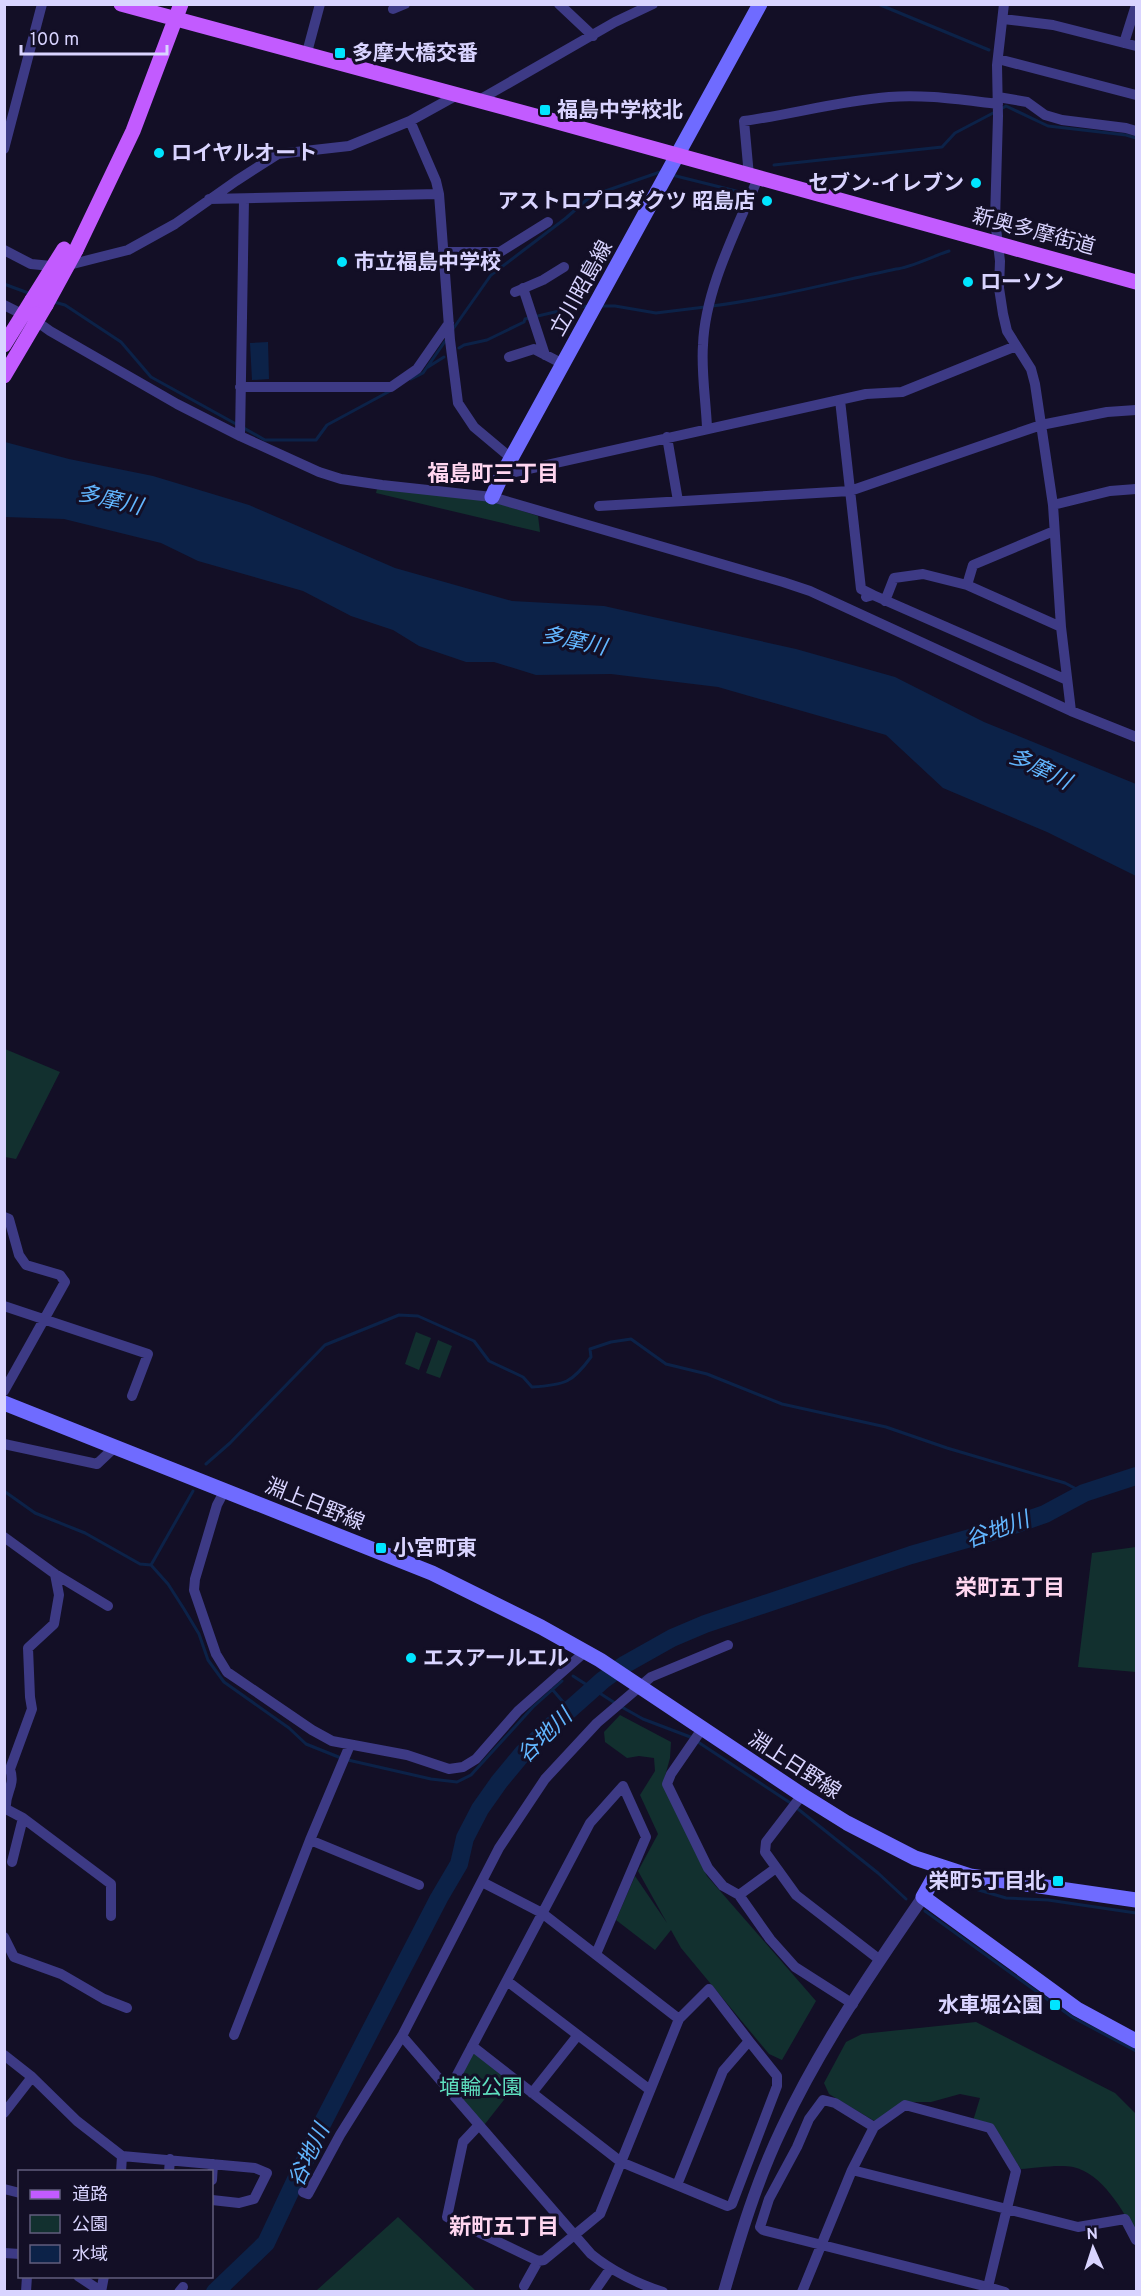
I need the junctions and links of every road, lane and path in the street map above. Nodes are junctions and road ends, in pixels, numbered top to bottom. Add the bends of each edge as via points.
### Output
1 (42, 4) edge
2 (121, 4) edge
3 (181, 4) edge
4 (320, 4) edge
5 (405, 4) edge
6 (559, 4) edge
7 (653, 4) edge
8 (760, 4) edge
9 (1004, 4) edge
10 (1137, 5) edge
11 (393, 9) dead end
12 (1003, 19) junction
13 (176, 20) junction
14 (593, 36) junction
15 (1124, 43) junction
16 (1137, 46) edge
17 (306, 56) junction
18 (998, 58) junction
19 (457, 95) junction
20 (1137, 95) edge
21 (479, 100) junction
22 (998, 106) junction
23 (410, 121) junction
24 (1137, 131) edge
25 (4, 149) edge
26 (671, 168) junction
27 (754, 177) junction
28 (439, 194) junction
29 (209, 199) junction
30 (244, 199) junction
31 (548, 222) dead end
32 (998, 243) junction
33 (4, 250) edge
34 (443, 252) junction
35 (558, 267) dead end
36 (1137, 282) edge
37 (4, 304) edge
38 (27, 321) junction
39 (449, 330) junction
40 (4, 345) edge
41 (1016, 346) junction
42 (544, 355) junction
43 (509, 357) dead end
44 (563, 364) junction
45 (4, 376) edge
46 (240, 387) junction
47 (840, 400) junction
48 (1137, 410) edge
49 (1041, 425) junction
50 (707, 428) junction
51 (240, 429) junction
52 (667, 437) junction
53 (511, 458) junction
54 (502, 475) junction
55 (1137, 489) edge
56 (850, 491) junction
57 (492, 497) junction
58 (678, 501) junction
59 (1053, 505) junction
60 (599, 506) dead end
61 (1054, 531) junction
62 (967, 585) junction
63 (885, 601) junction
64 (1061, 627) junction
65 (1068, 680) junction
66 (1071, 711) junction
67 (1137, 736) edge
68 (4, 1217) edge
69 (4, 1306) edge
70 (44, 1319) junction
71 (4, 1391) edge
72 (132, 1396) dead end
73 (4, 1403) edge
74 (4, 1443) edge
75 (115, 1447) junction
76 (225, 1490) junction
77 (4, 1537) edge
78 (55, 1574) junction
79 (108, 1606) dead end
80 (728, 1644) dead end
81 (586, 1651) junction
82 (638, 1685) junction
83 (702, 1729) junction
84 (346, 1754) junction
85 (7, 1768) edge
86 (802, 1795) junction
87 (23, 1818) junction
88 (310, 1840) junction
89 (12, 1862) dead end
90 (940, 1867) junction
91 (776, 1868) junction
92 (482, 1881) junction
93 (419, 1885) dead end
94 (739, 1895) junction
95 (923, 1898) junction
96 (1137, 1900) edge
97 (542, 1913) junction
98 (111, 1916) dead end
99 (4, 1937) edge
100 (596, 1954) junction
101 (880, 1960) junction
102 (507, 1981) junction
103 (852, 2004) junction
104 (127, 2008) dead end
105 (679, 2019) junction
106 (234, 2035) dead end
107 (578, 2035) junction
108 (402, 2036) junction
109 (750, 2041) junction
110 (1137, 2041) edge
111 (472, 2046) junction
112 (4, 2055) edge
113 (32, 2077) junction
114 (449, 2090) junction
115 (650, 2090) junction
116 (532, 2093) junction
117 (4, 2113) edge
118 (479, 2125) junction
119 (874, 2127) junction
120 (122, 2156) junction
121 (170, 2159) junction
122 (621, 2162) junction
123 (213, 2164) junction
124 (121, 2170) edge
125 (169, 2170) edge
126 (213, 2170) edge
127 (852, 2170) junction
128 (677, 2185) junction
129 (303, 2192) dead end
130 (213, 2200) edge
131 (1006, 2209) junction
132 (574, 2236) junction
133 (1137, 2240) edge
134 (821, 2245) junction
135 (538, 2260) junction
136 (610, 2269) junction
137 (80, 2278) edge
138 (524, 2286) dead end
139 (987, 2289) edge
140 (100, 2291) edge
141 (594, 2292) edge
142 (663, 2292) edge
143 (724, 2292) edge
144 (802, 2292) edge
145 (1005, 2292) edge

1 - 25 street
2 - 13 main road, 新奥多摩街道
3 - 13 main road
4 - 17 street
5 - 11 street
6 - 14 street
7 - 14 street
8 - 26 main road, 立川昭島線
9 - 12 street
10 - 15 street
12 - 15 street via 1053,25
12 - 18 street
13 - 17 main road, 新奥多摩街道
13 - 38 main road, bridge via 133,131 105,189
14 - 21 street
15 - 16 street
17 - 19 main road, 新奥多摩街道
18 - 20 street
18 - 22 street
19 - 21 main road, 新奥多摩街道
19 - 23 street
21 - 26 main road, 新奥多摩街道
22 - 24 street via 1027,102 1045,115 1062,120
22 - 27 street via 944,98 891,97 744,121
22 - 32 street
23 - 28 street
23 - 29 street via 349,146 278,154
26 - 27 main road, 新奥多摩街道
26 - 44 main road, 立川昭島線
27 - 32 main road, 新奥多摩街道
27 - 50 street via 720,269 702,346
28 - 30 street
28 - 34 street
29 - 30 street
29 - 33 street via 175,224 128,250 61,267 32,264
30 - 46 street
31 - 34 street via 500,252
32 - 36 main road, 新奥多摩街道
32 - 41 street via 1003,314
34 - 39 street
35 - 42 street via 543,280 519,290
37 - 38 street
38 - 40 main road
38 - 45 main road
38 - 51 street via 177,404
39 - 46 street via 417,369 392,387
39 - 53 street via 458,403 474,427
41 - 47 street via 902,392
41 - 49 street via 1031,369
42 - 43 street via 534,349
42 - 44 street
44 - 53 main road, 立川昭島線
46 - 51 street
47 - 50 street
47 - 56 street
48 - 49 street
49 - 56 street
49 - 59 street
50 - 52 street
51 - 57 street via 320,472 341,479
52 - 54 street
52 - 58 street
53 - 54 main road, 立川昭島線
54 - 57 main road, 立川昭島線
55 - 59 street via 1110,491
56 - 58 street
56 - 63 street via 861,589
57 - 66 street via 810,591
58 - 60 street
59 - 61 street
61 - 62 street via 973,565
61 - 64 street
62 - 63 street via 923,574 894,578
62 - 64 street
63 - 65 street
64 - 65 street
65 - 66 street
66 - 67 street
68 - 70 street via 9,1219 19,1255 26,1265 60,1275 65,1282
69 - 70 street
70 - 71 street
70 - 72 street via 148,1354
73 - 75 main road, 淵上日野線
74 - 75 street via 97,1464
75 - 76 main road, 淵上日野線
76 - 81 main road, 淵上日野線 via 432,1573
76 - 84 street via 217,1505 194,1590 216,1654 227,1672
77 - 78 street
78 - 79 street
78 - 85 street via 59,1595 54,1624 28,1648 32,1709
80 - 82 street
81 - 82 main road, 淵上日野線
81 - 84 street via 518,1711 476,1759 463,1767 449,1769 408,1755
82 - 83 main road, 淵上日野線
82 - 92 street via 545,1779
83 - 86 main road, 淵上日野線
83 - 94 street via 668,1784 708,1868 723,1886
84 - 88 street
85 - 87 street via 13,1779 6,1809
86 - 90 main road, 淵上日野線 via 884,1843
86 - 91 street via 766,1842 765,1851
87 - 89 street
87 - 98 street via 111,1884
88 - 93 street
88 - 106 street
90 - 95 main road
90 - 96 main road, 淵上日野線 via 970,1876
91 - 94 street
91 - 101 street via 796,1895
92 - 97 street
92 - 108 street
94 - 103 street via 795,1968
95 - 101 street
95 - 110 main road via 1077,2009
97 - 100 street
97 - 100 street via 590,1822 623,1786 645,1836
97 - 102 street
99 - 104 street via 14,1957 61,1974
100 - 105 street
101 - 103 street
102 - 107 street
102 - 111 street
103 - 143 street via 782,2128 744,2222
105 - 109 street via 709,1989
105 - 115 street
107 - 115 street
107 - 116 street
108 - 114 street
108 - 129 street via 308,2194
109 - 128 street via 723,2071
109 - 128 street via 777,2076 777,2086 732,2204 727,2206
111 - 114 street
111 - 116 street
112 - 113 street
113 - 117 street
113 - 120 street via 76,2121
114 - 118 street
115 - 122 street
116 - 122 street
118 - 132 street
118 - 135 street via 463,2142 447,2217
119 - 127 street
119 - 131 street via 905,2105 990,2128 1016,2171
119 - 134 street via 823,2100 809,2119 769,2199 760,2227 763,2230
120 - 121 street
120 - 124 street
121 - 123 street
121 - 125 street
122 - 128 street
122 - 132 street via 600,2214
123 - 126 street
123 - 130 street via 267,2173 254,2199 239,2203
127 - 131 street
127 - 134 street
131 - 133 street via 1078,2227 1125,2219
131 - 139 street
132 - 135 street via 544,2260
132 - 136 street
134 - 139 street
134 - 144 street
135 - 138 street
136 - 141 street
136 - 142 street
137 - 140 street
139 - 145 street

